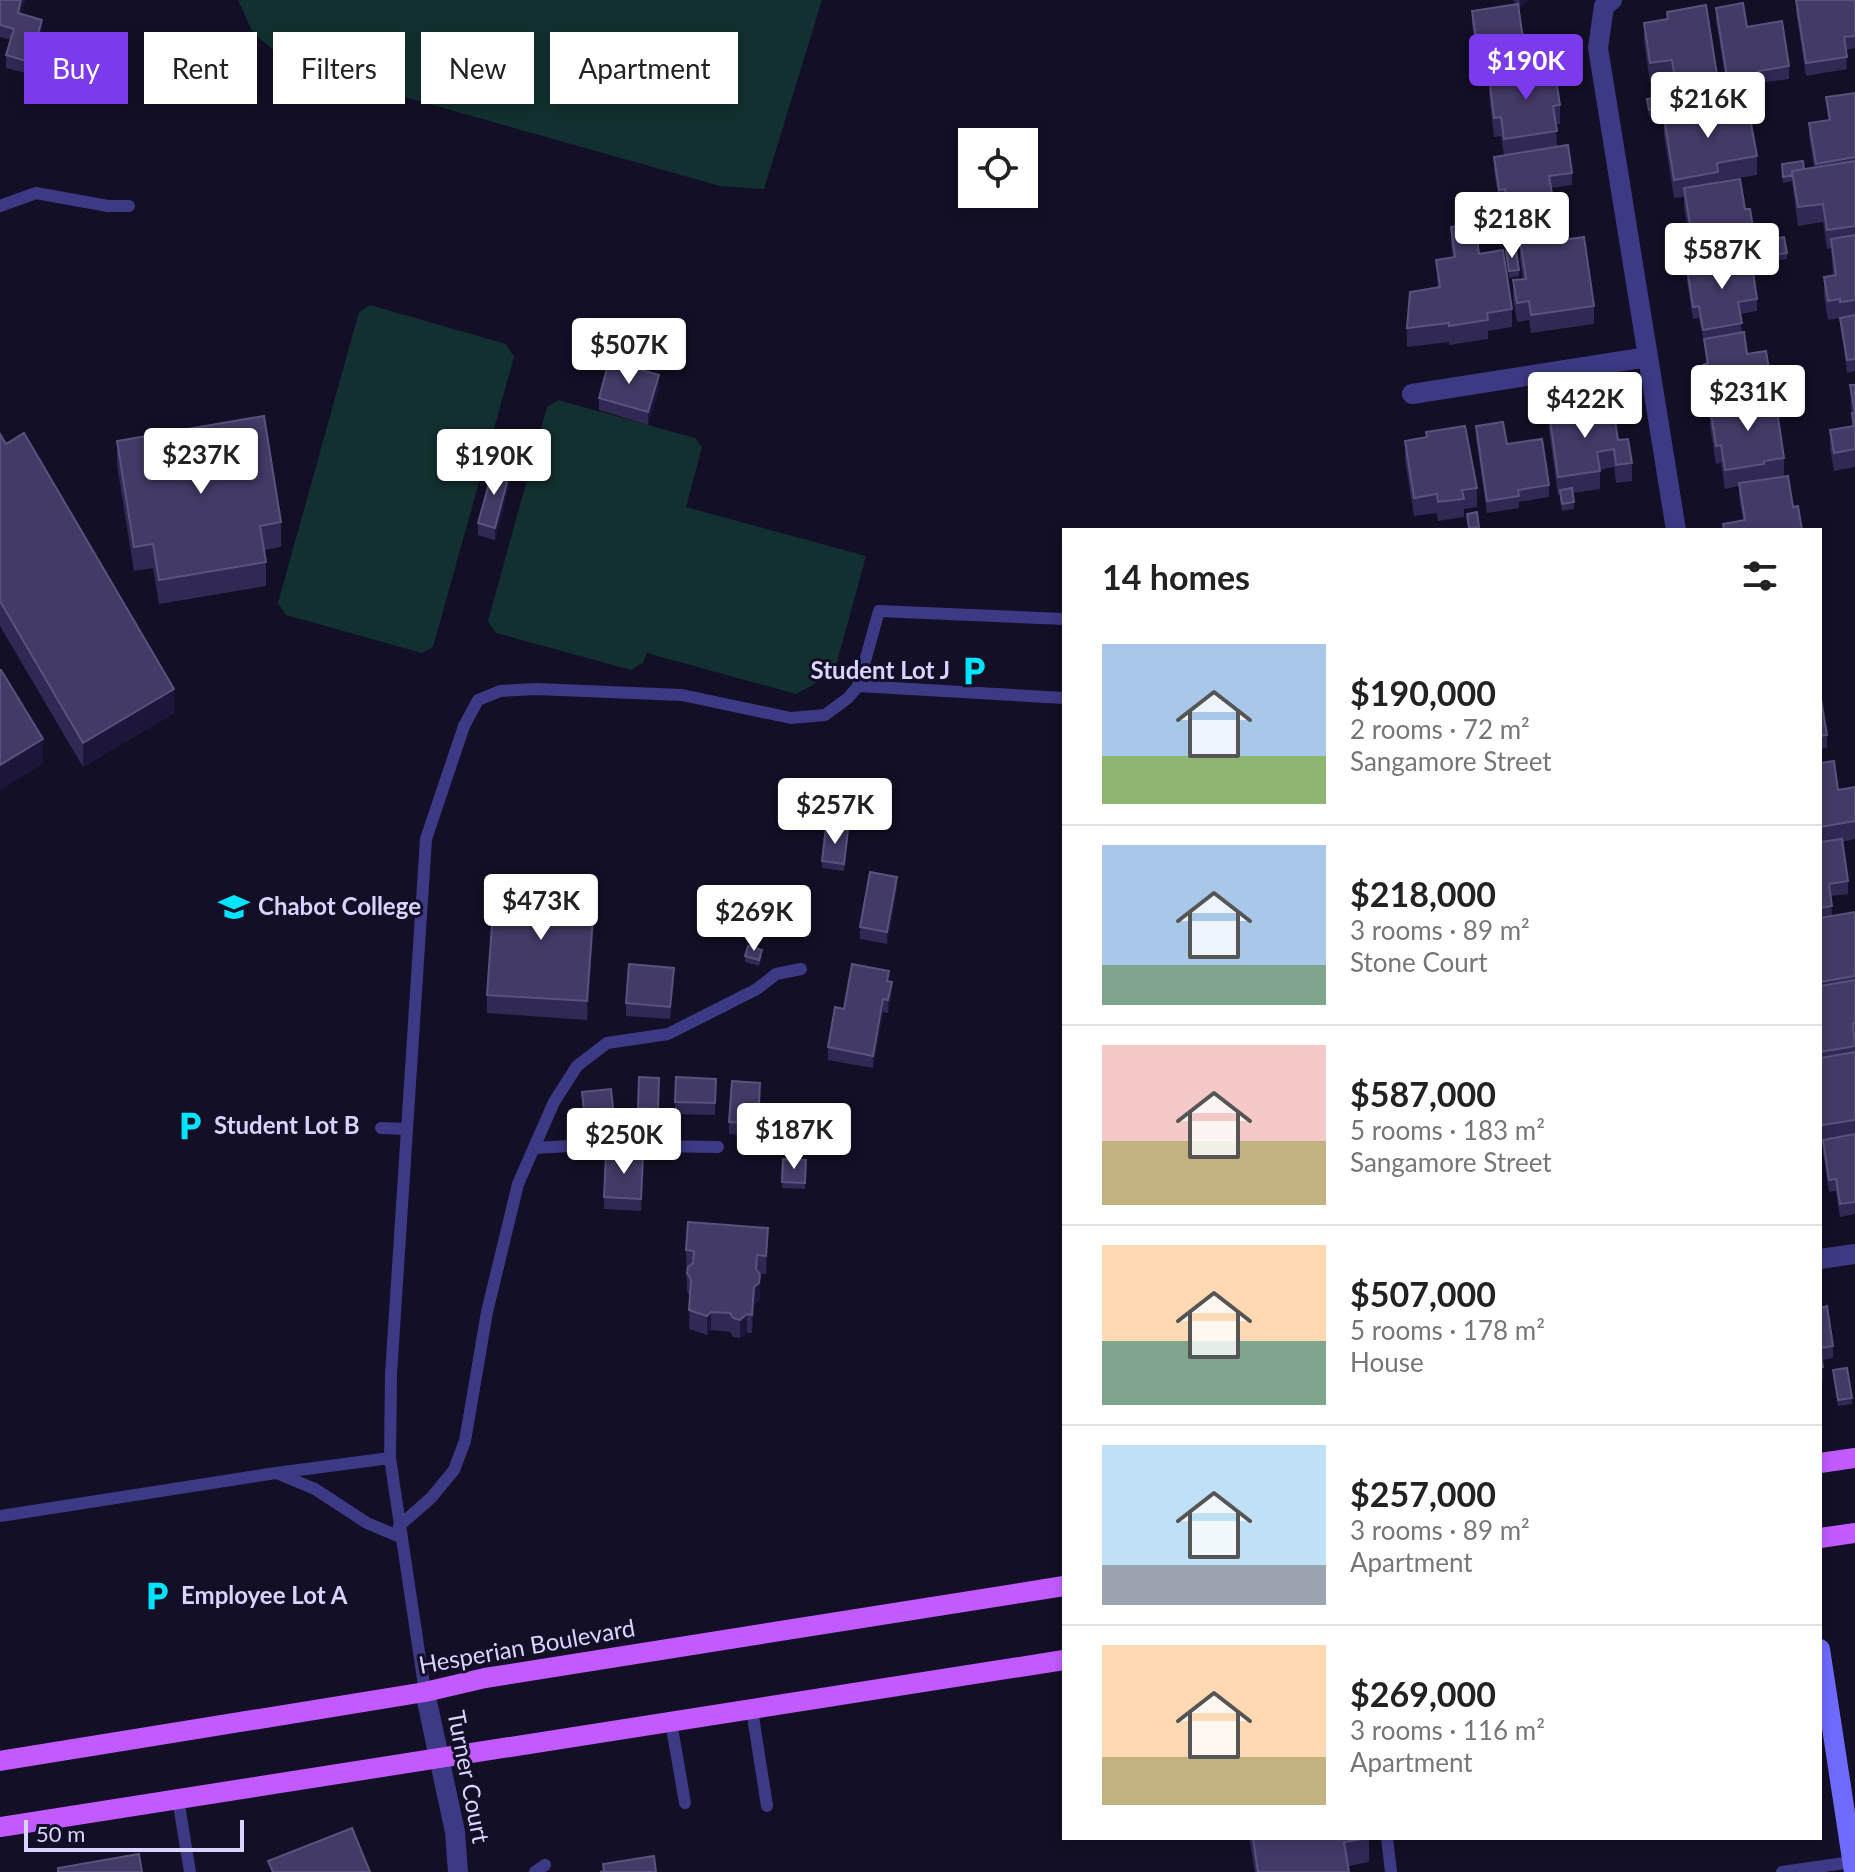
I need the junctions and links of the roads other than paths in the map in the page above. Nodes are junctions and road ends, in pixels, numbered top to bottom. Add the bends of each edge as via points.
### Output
1 (1612, 0) edge
2 (0, 206) edge
3 (129, 206) dead end
4 (1648, 357) junction
5 (1412, 394) dead end
6 (1676, 528) edge
7 (1062, 619) edge
8 (858, 686) junction
9 (1062, 698) edge
10 (801, 969) dead end
11 (381, 1128) dead end
12 (407, 1129) junction
13 (718, 1147) dead end
14 (535, 1148) junction
15 (1855, 1254) edge
16 (1822, 1259) edge
17 (390, 1458) junction
18 (1855, 1458) edge
19 (1822, 1463) edge
20 (276, 1473) junction
21 (0, 1516) edge
22 (399, 1531) junction
23 (1855, 1533) edge
24 (1822, 1538) edge
25 (1062, 1586) edge
26 (1822, 1659) edge
27 (1062, 1660) edge
28 (425, 1692) junction
29 (752, 1710) junction
30 (671, 1722) junction
31 (440, 1759) junction
32 (0, 1761) edge
33 (1848, 1794) edge
34 (178, 1799) junction
35 (685, 1803) dead end
36 (767, 1806) dead end
37 (0, 1827) edge
38 (1387, 1840) edge
39 (1853, 1867) edge
40 (190, 1872) edge
41 (458, 1872) edge
42 (1391, 1872) edge
43 (1782, 1872) edge

1 - 4 street via 1604,6 1598,48
2 - 3 lane via 36,193
4 - 5 street
4 - 6 street
7 - 8 lane via 879,611
8 - 9 lane
8 - 12 lane via 825,715 791,718 682,695 536,689 500,691 478,700 464,726 426,839
10 - 14 lane via 776,974 668,1034 607,1043 577,1066 554,1102
11 - 12 lane
12 - 17 lane
13 - 14 lane
14 - 22 lane via 518,1184 487,1312 465,1441 454,1470
15 - 16 street
17 - 20 lane
17 - 22 lane
18 - 19 main road
20 - 21 lane
20 - 22 lane via 315,1489 367,1523
22 - 28 lane
23 - 24 main road
25 - 28 main road, Hesperian Boulevard
26 - 33 main road
27 - 29 main road
28 - 31 street, Turner Court
28 - 32 main road, Hesperian Boulevard
29 - 30 main road
29 - 36 lane
30 - 31 main road
30 - 35 lane
31 - 34 main road
31 - 41 street, Turner Court
33 - 39 main road
34 - 37 main road
34 - 40 lane
38 - 42 lane
39 - 43 lane

